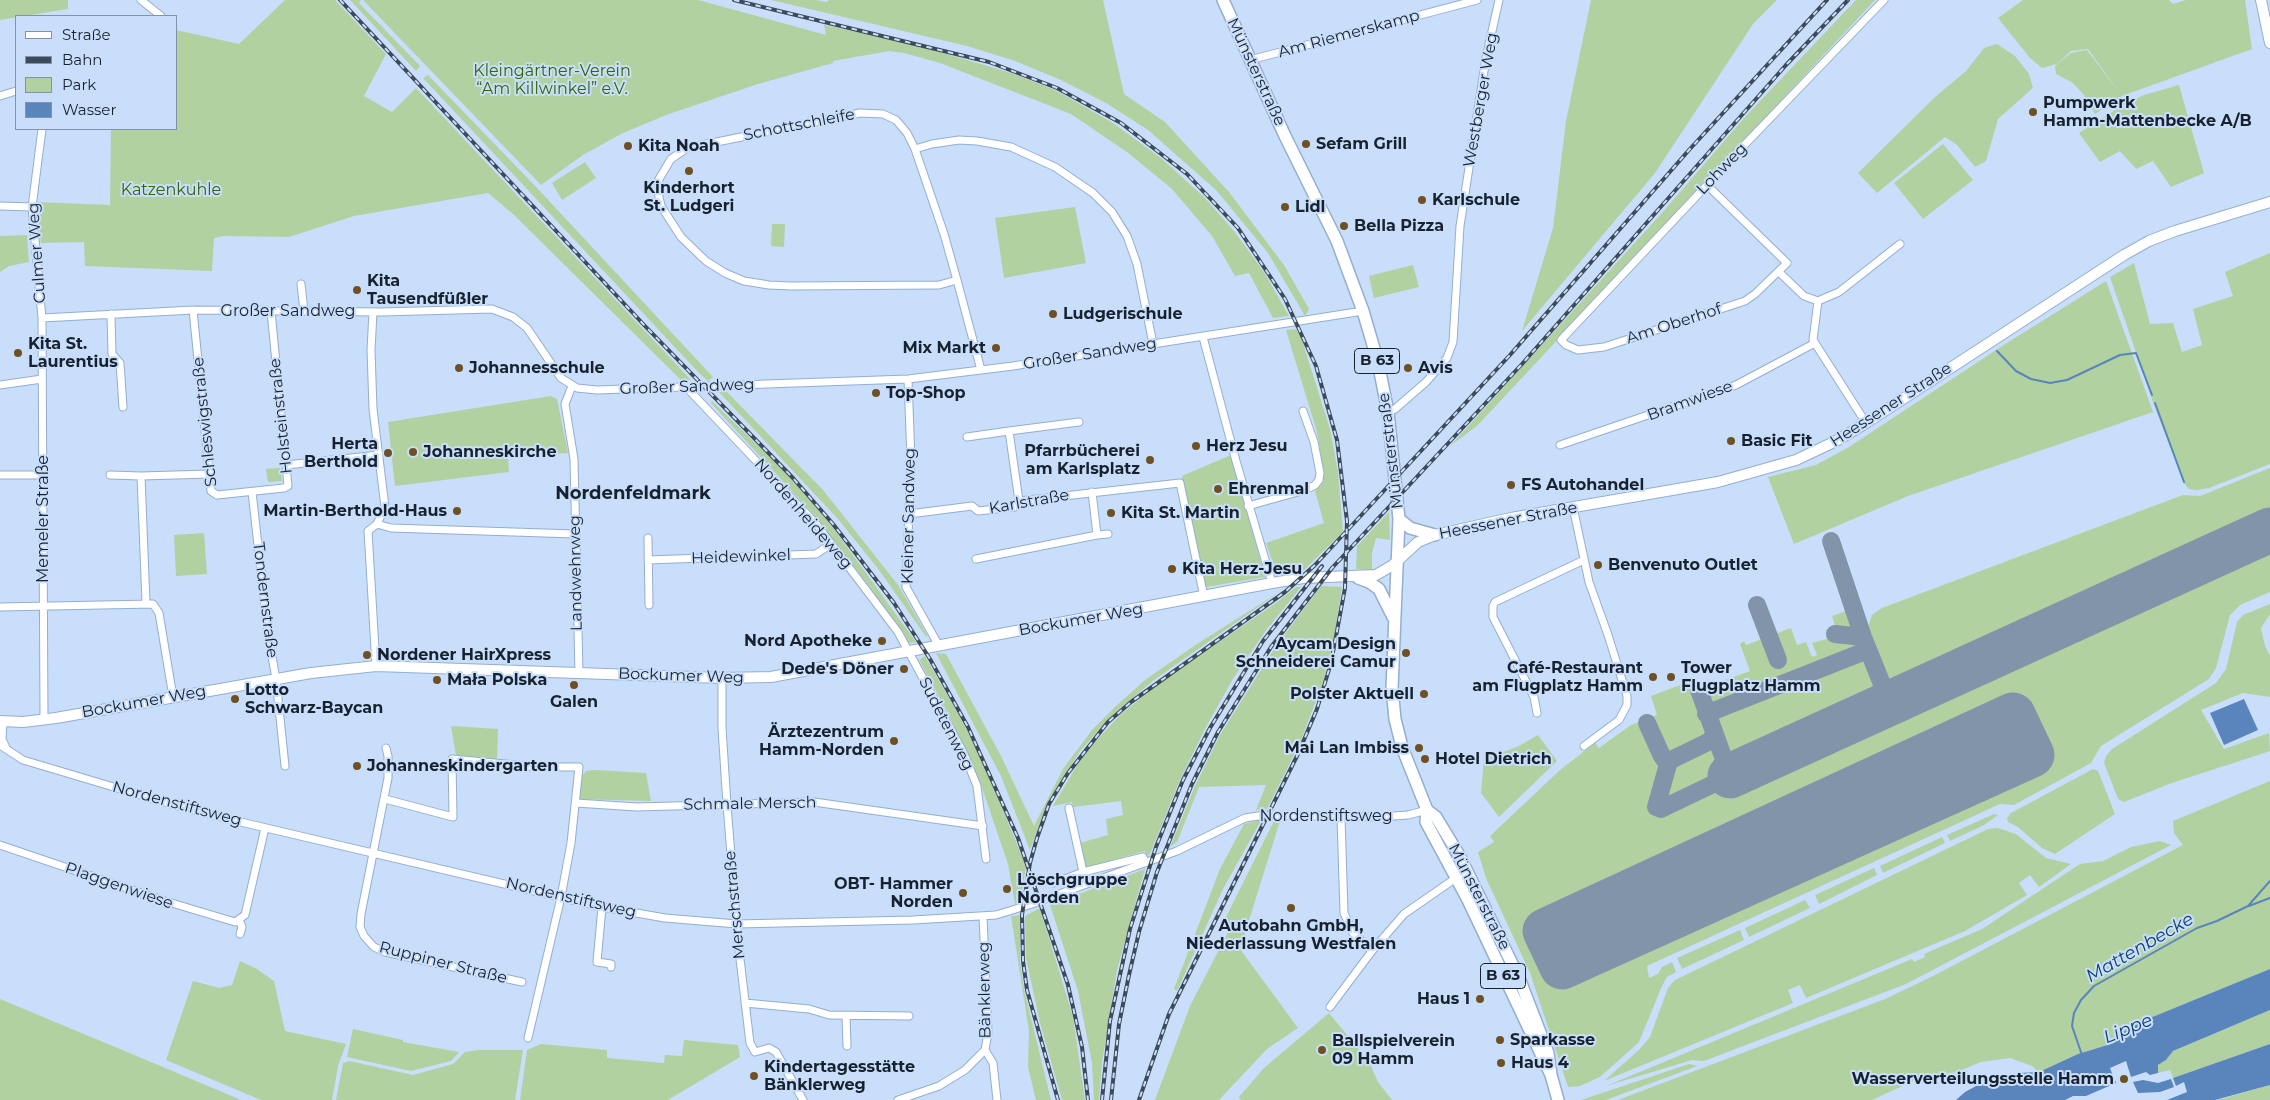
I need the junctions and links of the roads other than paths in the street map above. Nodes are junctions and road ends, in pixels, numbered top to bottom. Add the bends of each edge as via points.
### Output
1 (141, 0) edge
2 (1223, 0) edge
3 (1477, 0) edge
4 (1499, 0) edge
5 (1884, 0) edge
6 (2260, 0) edge
7 (160, 15) edge
8 (2270, 43) edge
9 (1250, 60) junction
10 (15, 91) edge
11 (0, 96) edge
12 (42, 130) edge
13 (915, 149) junction
14 (1707, 185) junction
15 (2270, 202) edge
16 (0, 206) edge
17 (32, 207) junction
18 (1900, 244) dead end
19 (1779, 272) junction
20 (957, 280) junction
21 (301, 284) dead end
22 (1818, 301) junction
23 (193, 310) junction
24 (271, 311) junction
25 (304, 311) junction
26 (1362, 311) junction
27 (373, 312) junction
28 (111, 314) junction
29 (42, 318) junction
30 (1204, 337) junction
31 (1561, 340) joint
32 (1815, 343) junction
33 (1153, 344) junction
34 (981, 370) junction
35 (42, 379) junction
36 (908, 379) junction
37 (0, 385) edge
38 (572, 386) junction
39 (686, 387) junction
40 (123, 407) dead end
41 (1303, 411) dead end
42 (1388, 412) junction
43 (1079, 422) dead end
44 (1866, 423) junction
45 (1009, 431) junction
46 (967, 437) dead end
47 (1560, 445) dead end
48 (379, 455) junction
49 (286, 465) junction
50 (210, 474) junction
51 (0, 475) edge
52 (43, 475) junction
53 (110, 475) dead end
54 (141, 476) junction
55 (252, 492) junction
56 (1092, 492) junction
57 (1019, 501) junction
58 (1248, 506) junction
59 (1573, 507) junction
60 (910, 514) junction
61 (1399, 519) junction
62 (377, 524) junction
63 (575, 534) junction
64 (1108, 534) dead end
65 (1097, 535) junction
66 (1435, 535) junction
67 (648, 538) dead end
68 (831, 544) junction
69 (976, 559) dead end
70 (1398, 559) junction
71 (648, 560) junction
72 (1584, 560) junction
73 (1358, 578) junction
74 (1272, 583) junction
75 (1204, 597) junction
76 (146, 603) junction
77 (44, 605) junction
78 (649, 605) dead end
79 (0, 607) edge
80 (1395, 622) junction
81 (939, 646) junction
82 (908, 652) junction
83 (376, 666) junction
84 (579, 673) junction
85 (722, 678) junction
86 (276, 679) junction
87 (172, 697) junction
88 (1537, 713) dead end
89 (44, 720) junction
90 (1, 721) edge
91 (1584, 746) dead end
92 (3, 747) edge
93 (386, 748) dead end
94 (285, 766) dead end
95 (385, 799) junction
96 (576, 803) junction
97 (727, 805) junction
98 (1068, 808) dead end
99 (1427, 810) junction
100 (1341, 817) junction
101 (983, 826) junction
102 (265, 828) junction
103 (0, 845) edge
104 (373, 853) junction
105 (986, 858) dead end
106 (1145, 863) junction
107 (1082, 872) junction
108 (1456, 878) junction
109 (1471, 880) junction
110 (1054, 883) dead end
111 (561, 897) junction
112 (602, 906) junction
113 (983, 916) junction
114 (239, 920) junction
115 (737, 924) junction
116 (240, 934) dead end
117 (1372, 951) junction
118 (611, 967) dead end
119 (522, 982) dead end
120 (745, 1003) junction
121 (1330, 1007) dead end
122 (846, 1016) junction
123 (909, 1016) dead end
124 (528, 1038) dead end
125 (846, 1046) dead end
126 (985, 1050) junction
127 (1551, 1075) junction
128 (803, 1100) edge
129 (898, 1100) edge
130 (997, 1100) edge
131 (1558, 1100) edge

1 - 7 street
2 - 9 main road, Münsterstraße / B 63
3 - 9 street, Am Riemerskamp
4 - 42 street, Westberger Weg via 1486,58 1460,226 1453,342 1447,358 1426,382
5 - 14 street, Lohweg
6 - 8 main road
9 - 26 main road, Münsterstraße / B 63 via 1336,241
10 - 11 street
12 - 17 street, Culmer Weg
13 - 20 street, Schottschleife
13 - 20 street, Schottschleife via 901,124 891,117 866,112 852,114 687,148 670,159 663,171 658,185 659,199 663,212 696,252 725,273 746,281 791,286 939,285
13 - 33 street via 959,140 1011,147 1055,167 1093,193 1120,224 1133,250
14 - 19 street via 1787,263
14 - 31 street, Lohweg
15 - 44 main road, Heessener Straße via 2175,231 2124,254
16 - 17 street
17 - 29 street, Culmer Weg
18 - 22 street via 1839,292
19 - 22 street via 1804,296
19 - 31 street, Am Oberhof via 1745,301 1604,346 1578,350
20 - 34 street, Schottschleife
21 - 25 street
22 - 32 street
23 - 24 street, Großer Sandweg
23 - 28 street, Großer Sandweg
23 - 50 street, Schleswigstraße
24 - 25 street, Großer Sandweg
24 - 49 street, Holsteinstraße
25 - 27 street, Großer Sandweg
26 - 30 street, Großer Sandweg
26 - 42 main road, Münsterstraße / B 63 via 1378,362
27 - 38 street, Großer Sandweg via 484,308 499,311 527,328 556,374
27 - 48 street via 371,367
28 - 29 street, Großer Sandweg
28 - 40 street via 112,354 120,363
29 - 35 street, Memeler Straße
30 - 33 street, Großer Sandweg
30 - 58 street
32 - 44 street
32 - 47 street, Bramwiese via 1736,385
33 - 34 street, Großer Sandweg
34 - 36 street, Großer Sandweg
35 - 37 street
35 - 52 street, Memeler Straße
36 - 39 street, Großer Sandweg
36 - 60 street, Kleiner Sandweg
38 - 39 street, Großer Sandweg via 596,390
38 - 63 street, Landwehrweg via 564,404 574,459
39 - 68 street, Nordenheideweg via 792,498
41 - 58 street via 1314,442 1319,480 1305,490
42 - 61 main road, Münsterstraße / B 63
43 - 45 street
44 - 59 main road, Heessener Straße via 1819,450 1763,471 1708,484
45 - 46 street
45 - 57 street
48 - 49 street
48 - 62 street via 385,507
49 - 55 street, Holsteinstraße via 287,487
50 - 54 street
50 - 55 street, Schleswigstraße via 215,495
51 - 52 street
52 - 77 street, Memeler Straße
53 - 54 street
54 - 76 street
55 - 86 street, Tondernstraße
56 - 57 street, Karlstraße
56 - 65 street
56 - 75 street, Karlstraße via 1180,483
57 - 60 street, Karlstraße via 1015,507 978,511 972,506
58 - 74 street
59 - 66 main road, Heessener Straße
59 - 72 street
60 - 81 street, Kleiner Sandweg via 906,588
61 - 66 main road via 1410,528
61 - 70 main road, Münsterstraße / B 63
62 - 63 street via 391,528
62 - 83 street via 368,531
63 - 84 street, Landwehrweg
64 - 65 street
65 - 69 street
66 - 70 main road, Heessener Straße via 1420,540
67 - 71 street
68 - 71 street, Heidewinkel via 816,554
68 - 82 street, Nordenheideweg via 880,606
70 - 73 main road, Bockumer Weg via 1379,574
70 - 80 main road, Münsterstraße / B 63
71 - 78 street
72 - 88 street via 1495,602 1493,606 1493,617 1534,697
72 - 91 street via 1588,582 1627,696 1620,720
73 - 74 main road, Bockumer Weg via 1303,578
73 - 80 main road, Bockumer Weg via 1379,589
74 - 75 main road, Bockumer Weg
75 - 81 main road, Bockumer Weg
76 - 77 street
76 - 87 street via 156,606 159,612
77 - 79 street
77 - 89 street, Memeler Straße
80 - 99 main road, Münsterstraße / B 63 via 1392,688 1395,720
81 - 82 main road, Bockumer Weg
82 - 85 main road, Bockumer Weg via 771,677
82 - 101 street, Sudetenweg via 964,754 977,786
83 - 84 main road, Bockumer Weg
83 - 86 main road, Bockumer Weg
84 - 85 main road, Bockumer Weg
85 - 97 street, Merschstraße
86 - 87 main road, Bockumer Weg
86 - 94 street, Tondernstraße
87 - 89 main road, Bockumer Weg
89 - 90 main road, Bockumer Weg
90 - 92 street, Nordenstiftsweg
92 - 102 street, Nordenstiftsweg via 23,760 39,765
93 - 95 street, Ruppiner Straße via 389,767
95 - 96 street via 453,817 452,759 537,767 579,767
95 - 104 street, Ruppiner Straße
96 - 97 street, Schmale Mersch via 637,807
96 - 111 street
97 - 101 street, Schmale Mersch via 814,802
97 - 115 street, Merschstraße
98 - 107 street
99 - 100 street, Nordenstiftsweg via 1408,815
99 - 108 main road, Münsterstraße / B 63 via 1426,822
99 - 109 main road, Münsterstraße / B 63 via 1436,817
100 - 106 street, Nordenstiftsweg via 1265,815 1245,818
100 - 117 street via 1344,916 1353,933
101 - 105 street, Sudetenweg
102 - 104 street, Nordenstiftsweg
102 - 114 street via 245,915
103 - 114 street, Plaggenwiese via 202,914 229,921
104 - 111 street, Nordenstiftsweg
104 - 119 street, Ruppiner Straße via 360,922 362,934 369,943 384,952
106 - 107 street, Nordenstiftsweg via 1142,857
106 - 113 street, Nordenstiftsweg via 1032,904
107 - 110 street, Nordenstiftsweg
108 - 109 street
108 - 117 street via 1409,910
108 - 127 main road, Münsterstraße / B 63
109 - 127 main road, Münsterstraße / B 63 via 1519,978 1545,1044
111 - 112 street, Nordenstiftsweg
111 - 124 street
112 - 115 street, Nordenstiftsweg via 666,918
112 - 118 street via 596,962 611,964
113 - 115 street, Nordenstiftsweg
113 - 126 street, Bänklerweg via 988,1033
114 - 116 street
115 - 120 street, Merschstraße
117 - 121 street
120 - 122 street
120 - 128 street, Merschstraße via 750,1043 755,1052 769,1048 776,1052
122 - 123 street
122 - 125 street
126 - 129 street, Bänklerweg via 965,1070 939,1086
126 - 130 street via 994,1063
127 - 131 main road, Münsterstraße / B 63

